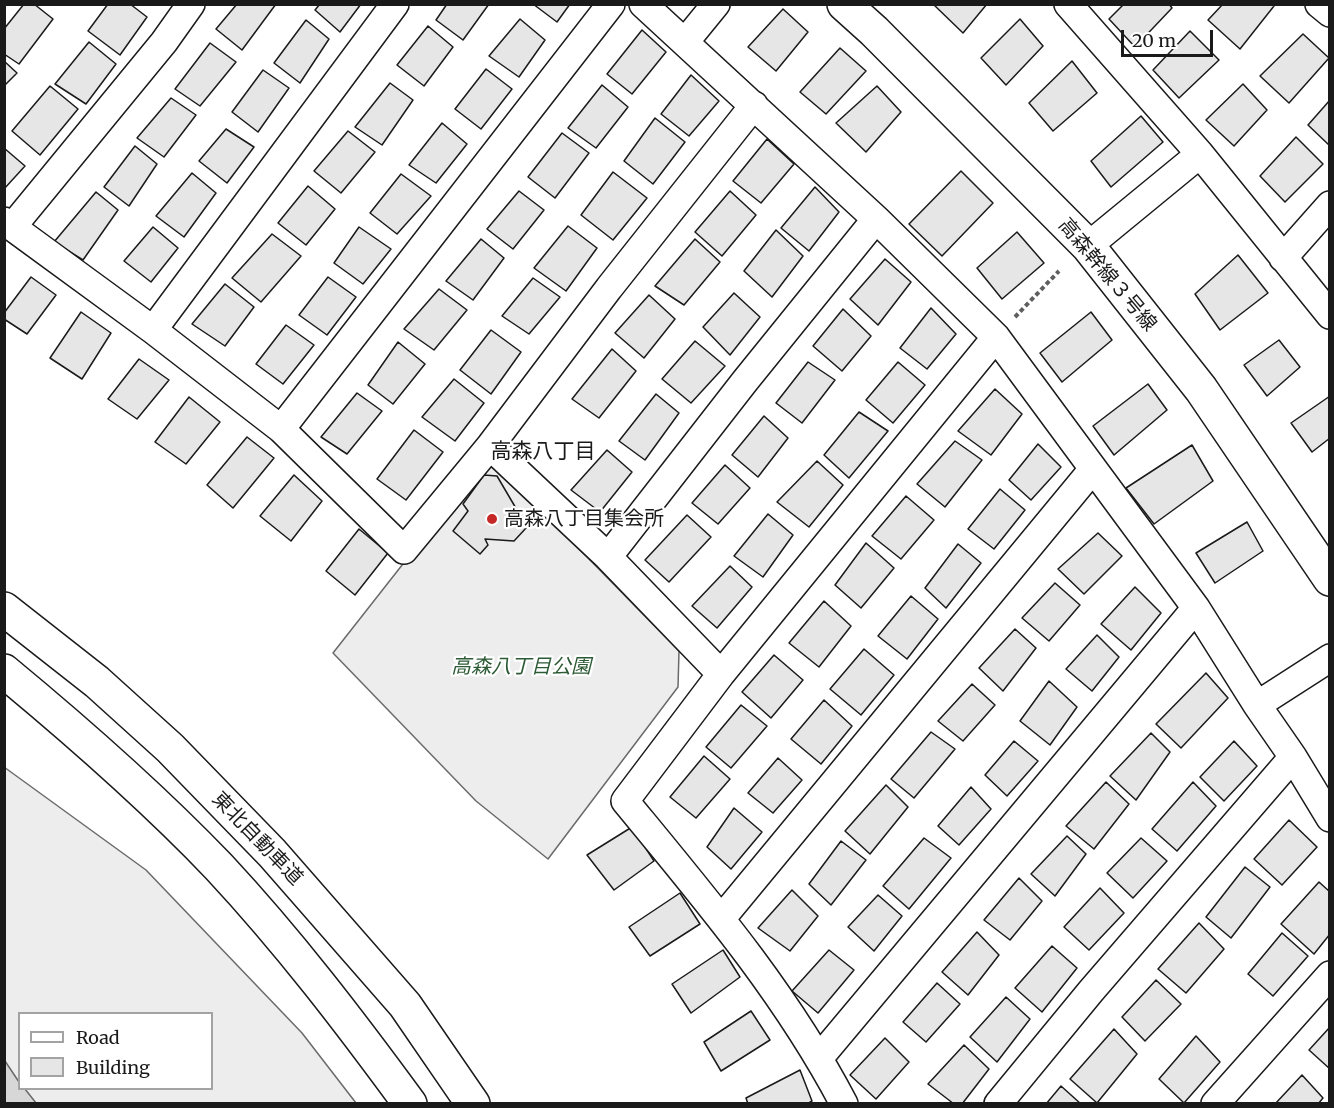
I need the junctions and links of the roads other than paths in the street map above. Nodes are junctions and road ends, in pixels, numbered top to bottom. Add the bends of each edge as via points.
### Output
1 (191, 4) edge
2 (395, 4) edge
3 (611, 4) edge
4 (644, 4) edge
5 (716, 4) edge
6 (844, 4) edge
7 (1068, 4) edge
8 (1319, 4) edge
9 (1329, 13) edge
10 (685, 42) junction
11 (754, 105) junction
12 (1200, 154) junction
13 (1329, 205) edge
14 (876, 219) junction
15 (9, 223) edge
16 (1088, 246) junction
17 (1284, 258) junction
18 (1329, 315) edge
19 (153, 330) junction
20 (996, 337) junction
21 (280, 429) junction
22 (490, 446) junction
23 (1093, 469) junction
24 (608, 557) junction
25 (1329, 579) edge
26 (1196, 608) junction
27 (4, 609) edge
28 (1329, 658) edge
29 (4, 671) edge
30 (721, 674) junction
31 (1257, 705) junction
32 (1293, 757) junction
33 (1329, 818) edge
34 (722, 918) junction
35 (1329, 975) edge
36 (820, 1057) junction
37 (410, 1104) edge
38 (472, 1104) edge
39 (844, 1104) edge
40 (998, 1104) edge
41 (1215, 1104) edge

1 - 15 street via 164,42
2 - 19 street
3 - 21 street
4 - 10 street
5 - 10 street
6 - 16 main road, 高森幹線３号線
7 - 12 street
8 - 9 street
10 - 11 street
11 - 14 street
11 - 22 street
12 - 16 street
12 - 17 street
13 - 17 street
14 - 20 street
14 - 24 street
15 - 19 street
16 - 25 main road, 高森幹線３号線 via 1201,389
17 - 18 street
19 - 21 street
20 - 23 street
20 - 30 street
21 - 22 street via 404,550
22 - 24 street
23 - 26 street
23 - 34 street
24 - 30 street
26 - 31 street
26 - 36 street
27 - 38 main road, 東北自動車道 via 97,682 162,741 272,853 405,1005
28 - 31 street
29 - 37 main road via 95,747 218,867 295,954
30 - 34 street via 625,801
31 - 32 street
32 - 33 street
32 - 40 street
34 - 36 street
35 - 41 street
36 - 39 street

